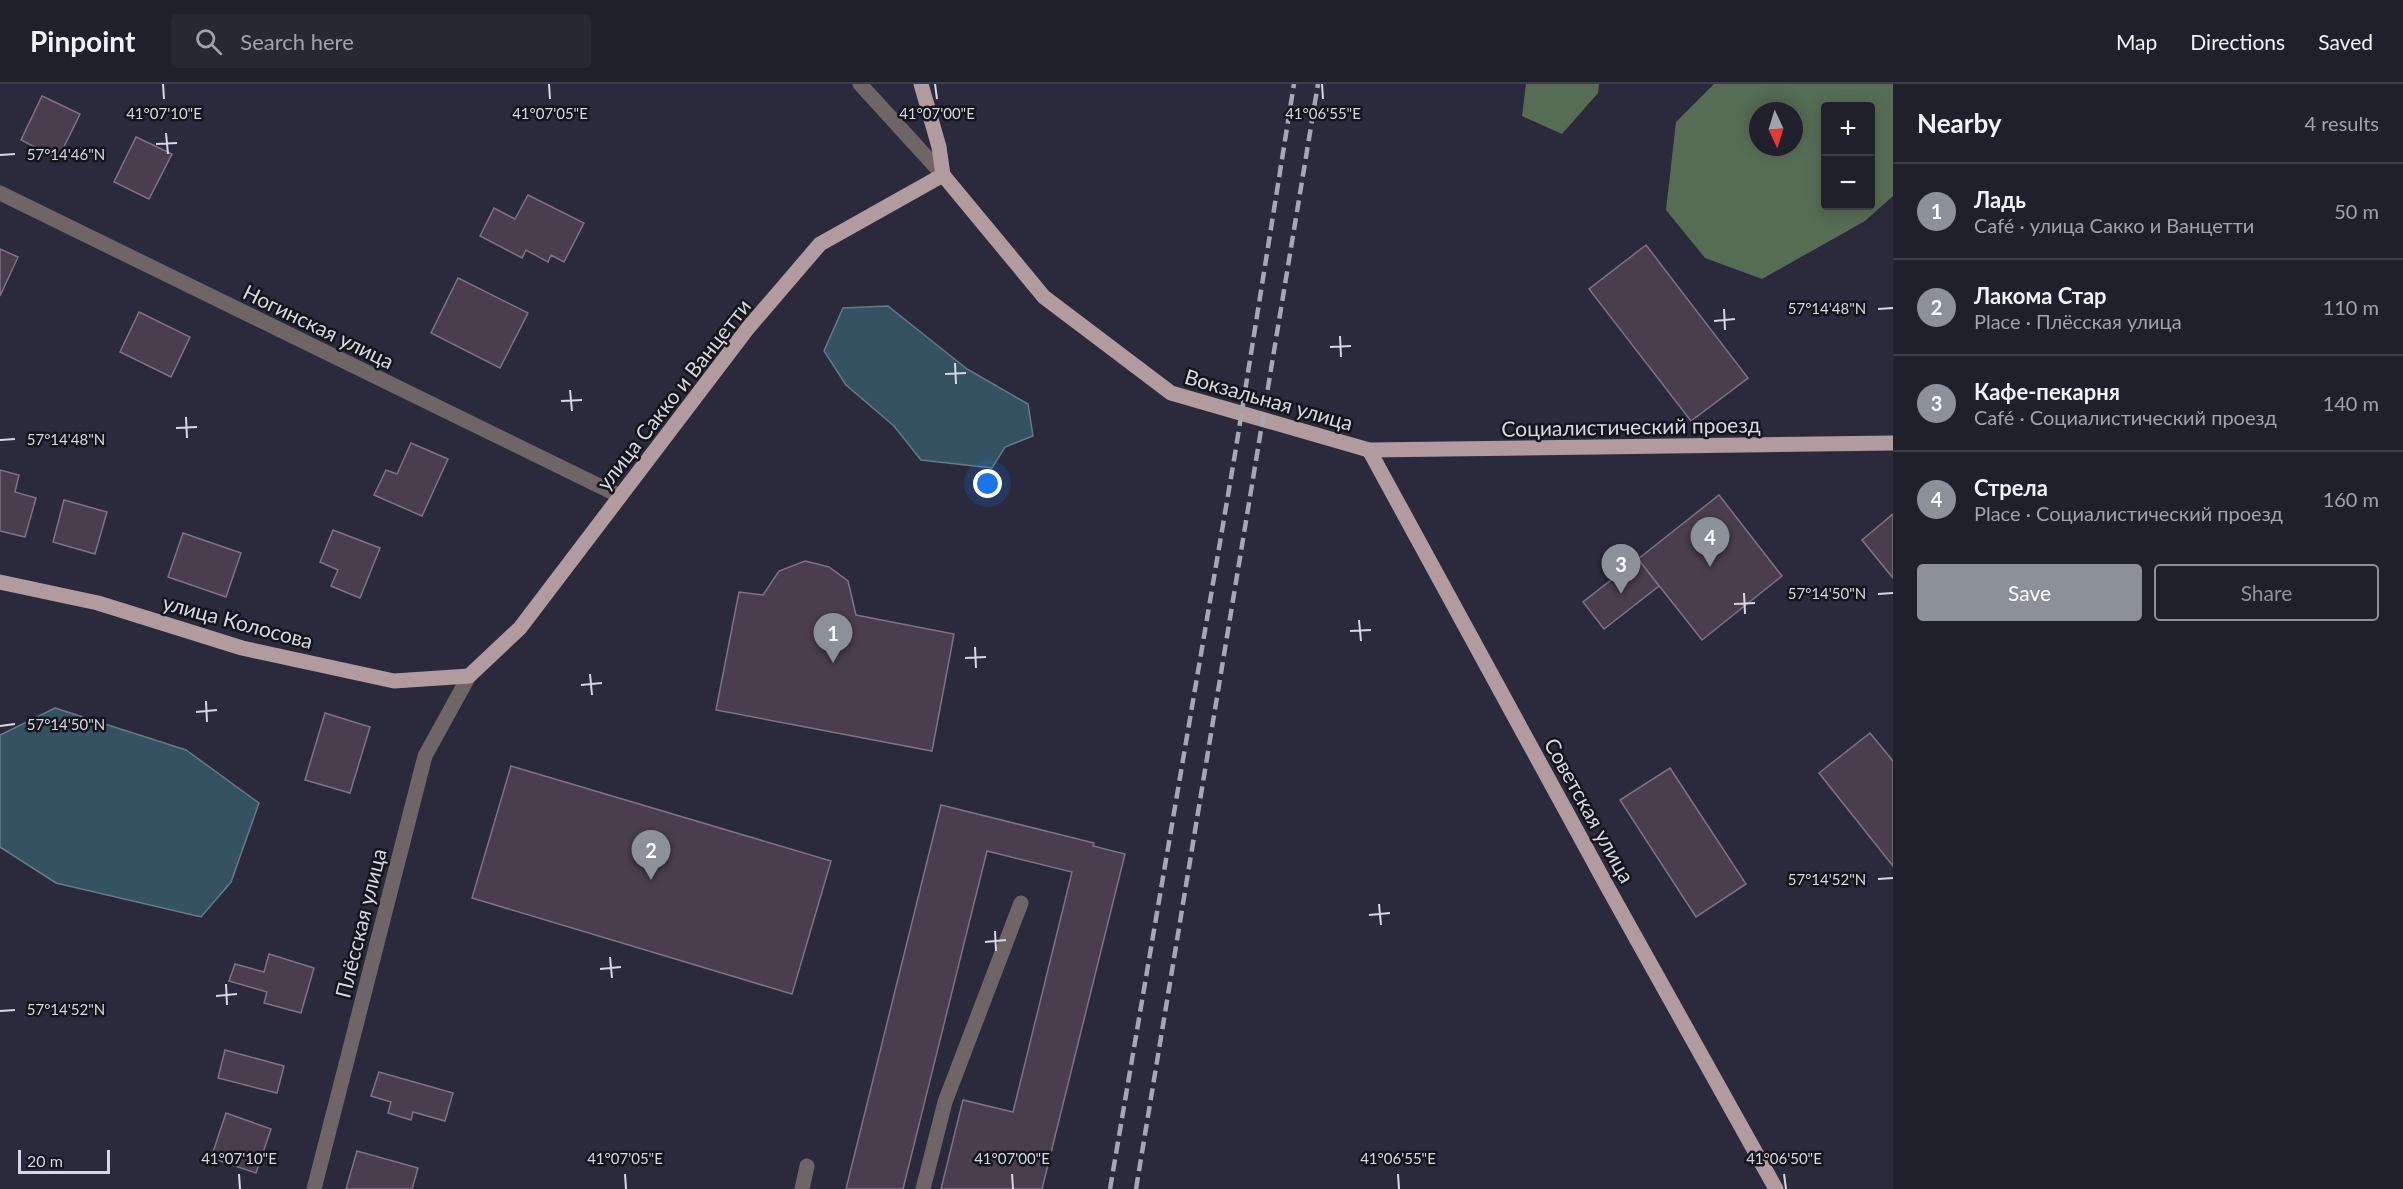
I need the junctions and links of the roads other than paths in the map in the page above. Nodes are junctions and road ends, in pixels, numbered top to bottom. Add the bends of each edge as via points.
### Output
1 (860, 84) edge
2 (921, 84) edge
3 (943, 175) junction
4 (0, 193) edge
5 (1893, 442) edge
6 (1369, 450) junction
7 (620, 496) junction
8 (0, 582) edge
9 (469, 676) junction
10 (1021, 903) dead end
11 (807, 1166) dead end
12 (314, 1189) edge
13 (802, 1189) edge
14 (923, 1189) edge
15 (1776, 1189) edge

1 - 3 street
2 - 3 main road
3 - 6 main road, Вокзальная улица via 1044,297 1171,393
3 - 7 main road, улица Сакко и Ванцетти via 820,244 748,328
4 - 7 street, Ногинская улица
5 - 6 main road, Социалистический проезд
6 - 15 main road, Советская улица
7 - 9 main road, улица Сакко и Ванцетти via 520,628
8 - 9 main road, улица Колосова via 98,603 242,648 394,681
9 - 12 street, Плёсская улица via 425,756
10 - 14 street via 945,1102
11 - 13 street

